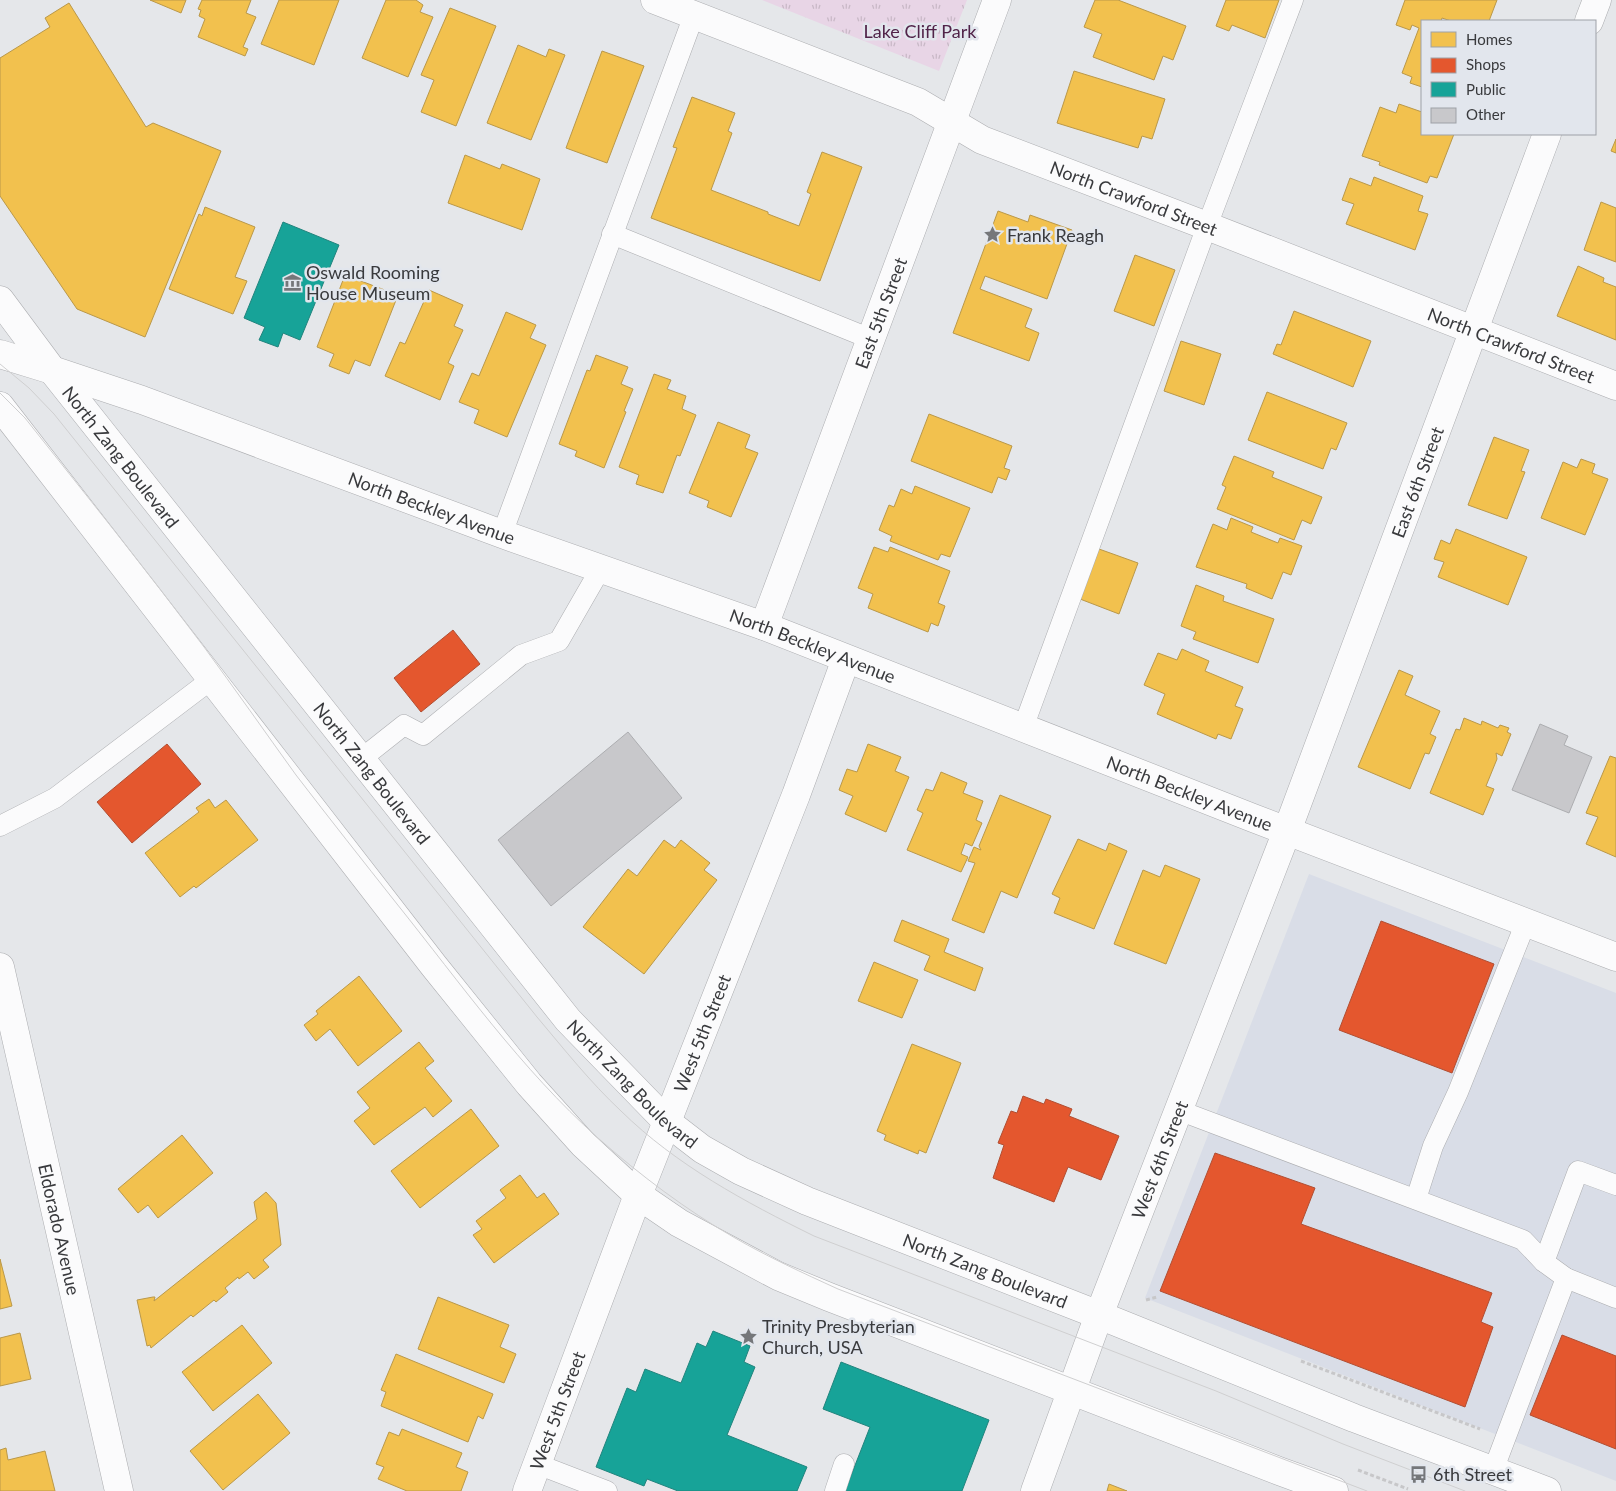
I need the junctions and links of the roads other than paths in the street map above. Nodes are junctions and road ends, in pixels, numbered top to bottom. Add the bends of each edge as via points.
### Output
1 (655, 0) edge
2 (997, 0) edge
3 (1293, 0) edge
4 (1597, 0) edge
5 (694, 15) junction
6 (1589, 20) edge
7 (952, 121) junction
8 (1547, 135) edge
9 (1206, 226) junction
10 (612, 234) junction
11 (0, 300) edge
12 (1474, 330) junction
13 (872, 339) junction
14 (0, 354) edge
15 (52, 370) junction
16 (1616, 386) edge
17 (0, 406) edge
18 (502, 534) junction
19 (601, 568) junction
20 (764, 626) junction
21 (846, 659) junction
22 (212, 679) junction
23 (1023, 728) junction
24 (360, 759) junction
25 (0, 826) edge
26 (1287, 831) junction
27 (1526, 922) junction
28 (1616, 957) edge
29 (0, 967) edge
30 (1178, 1110) junction
31 (667, 1122) junction
32 (1616, 1185) edge
33 (638, 1195) junction
34 (1416, 1199) junction
35 (1544, 1262) junction
36 (1566, 1278) junction
37 (1616, 1298) edge
38 (1099, 1315) junction
39 (1071, 1391) junction
40 (537, 1464) junction
41 (844, 1464) dead end
42 (1493, 1471) junction
43 (119, 1491) edge
44 (527, 1491) edge
45 (607, 1491) edge
46 (835, 1491) edge
47 (1035, 1491) edge
48 (1334, 1491) edge
49 (1547, 1491) edge

1 - 5 street, North Crawford Street
2 - 7 street, East 5th Street
3 - 9 lane
4 - 6 street
5 - 7 street, North Crawford Street via 918,102
5 - 10 lane
7 - 9 street, North Crawford Street via 982,140
7 - 13 street, East 5th Street
8 - 12 street, East 6th Street
9 - 12 street, North Crawford Street
9 - 23 lane
10 - 13 lane
10 - 18 lane
11 - 15 street, North Zang Boulevard
12 - 16 street, North Crawford Street
12 - 26 street, East 6th Street
13 - 20 street, East 5th Street
14 - 15 street, North Beckley Avenue
15 - 18 street, North Beckley Avenue via 142,400
15 - 24 street, North Zang Boulevard
17 - 22 street
18 - 19 street, North Beckley Avenue
19 - 20 street, North Beckley Avenue
19 - 24 lane via 559,641 521,654 423,735 404,725
20 - 21 street, North Beckley Avenue
21 - 23 street, North Beckley Avenue
21 - 31 street, West 5th Street
22 - 25 lane via 55,798
22 - 33 street via 434,966 530,1084 583,1144
23 - 26 street, North Beckley Avenue
24 - 31 street, North Zang Boulevard via 568,1020
26 - 27 street, North Beckley Avenue
26 - 30 street, West 6th Street
27 - 28 street, North Beckley Avenue
27 - 34 lane via 1433,1146
29 - 43 street, Eldorado Avenue
30 - 34 lane
30 - 38 street, West 6th Street
31 - 33 street, West 5th Street
31 - 38 street, North Zang Boulevard via 702,1149 807,1201
32 - 35 lane via 1578,1171
33 - 39 street via 679,1223 778,1276
33 - 40 street, West 5th Street
34 - 35 lane via 1523,1240
35 - 36 lane
36 - 37 lane
36 - 42 lane
38 - 39 street, West 6th Street
38 - 42 street, North Zang Boulevard
39 - 47 street, West 6th Street
39 - 48 street
40 - 44 street, West 5th Street
40 - 45 lane
41 - 46 lane
42 - 49 street, North Zang Boulevard

